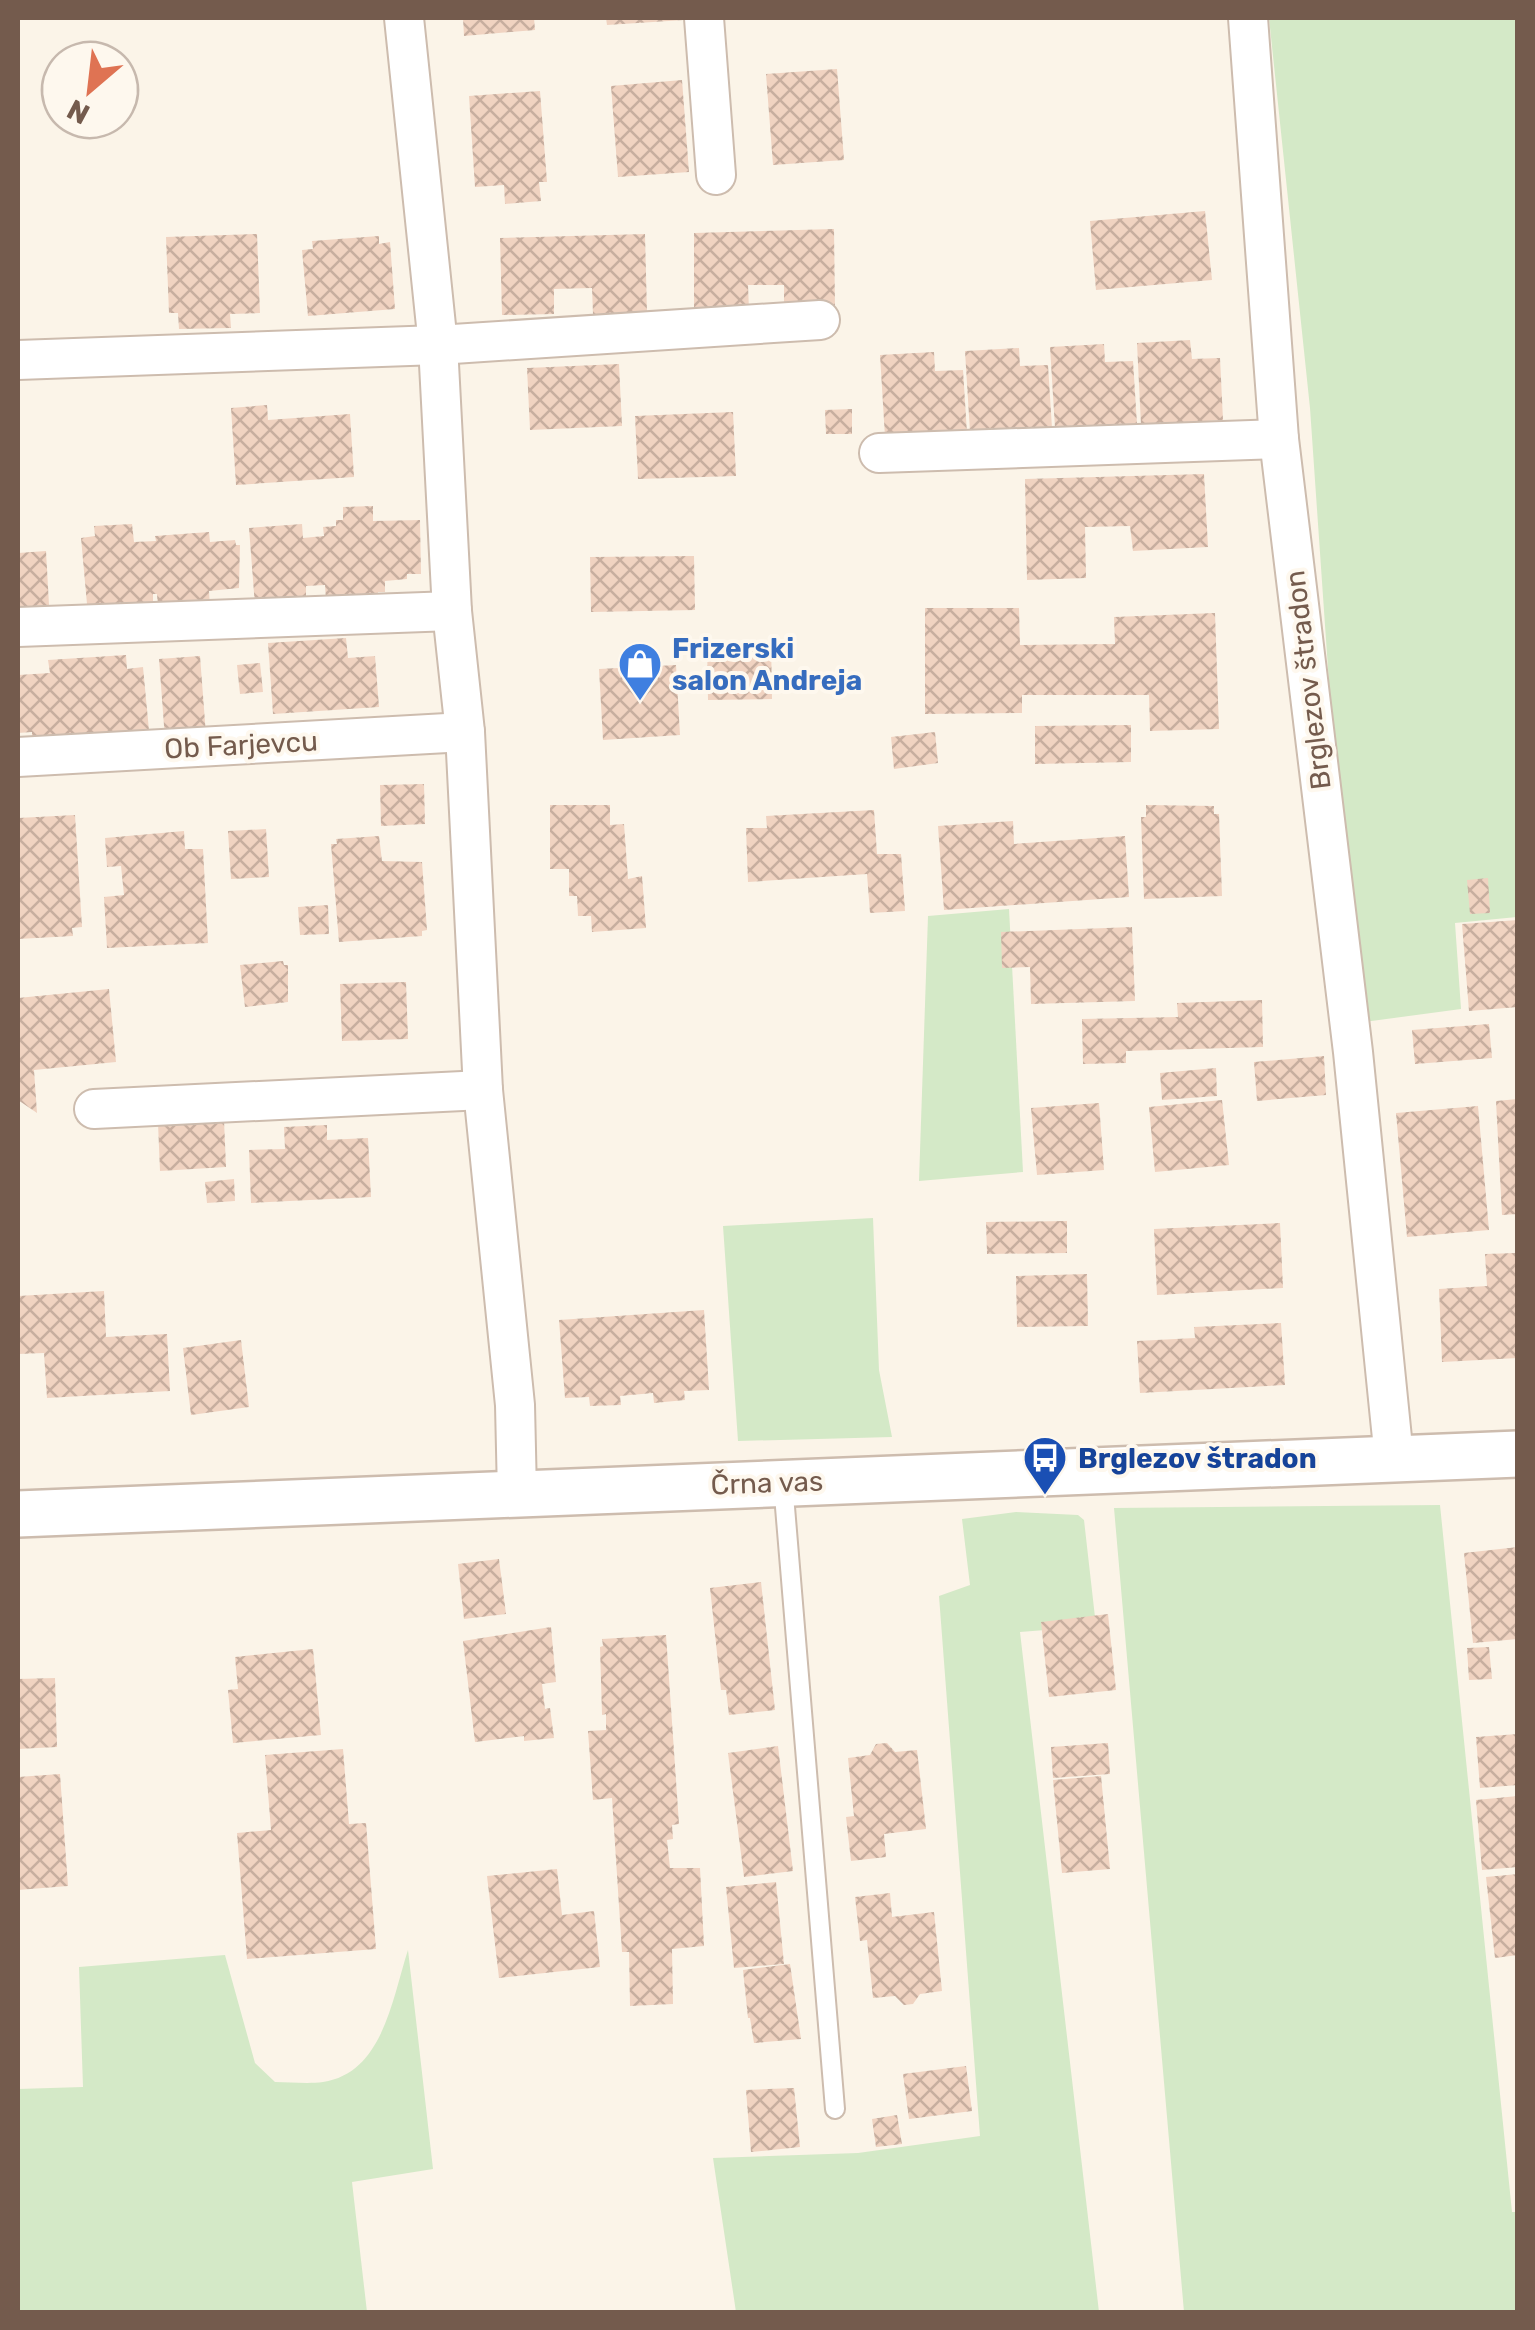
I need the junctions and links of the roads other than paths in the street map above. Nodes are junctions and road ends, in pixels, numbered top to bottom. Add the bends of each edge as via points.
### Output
1 (404, 18) edge
2 (704, 18) edge
3 (1248, 18) edge
4 (716, 175) dead end
5 (820, 320) dead end
6 (438, 345) junction
7 (18, 360) edge
8 (1279, 439) junction
9 (879, 453) dead end
10 (452, 611) junction
11 (18, 626) edge
12 (465, 732) junction
13 (18, 757) edge
14 (483, 1090) junction
15 (94, 1109) dead end
16 (1518, 1454) edge
17 (1394, 1458) junction
18 (783, 1482) junction
19 (517, 1494) junction
20 (18, 1514) edge
21 (834, 2110) dead end

1 - 6 street
2 - 4 street
3 - 8 street, Brglezov štradon
5 - 6 street
6 - 7 street
6 - 10 street
8 - 9 street
8 - 17 street, Brglezov štradon
10 - 11 street
10 - 12 street
12 - 13 street, Ob Farjevcu
12 - 14 street
14 - 15 street
14 - 19 street via 515,1405
16 - 17 street, Črna vas
17 - 18 street, Črna vas
18 - 19 street, Črna vas
18 - 21 lane
19 - 20 street, Črna vas

